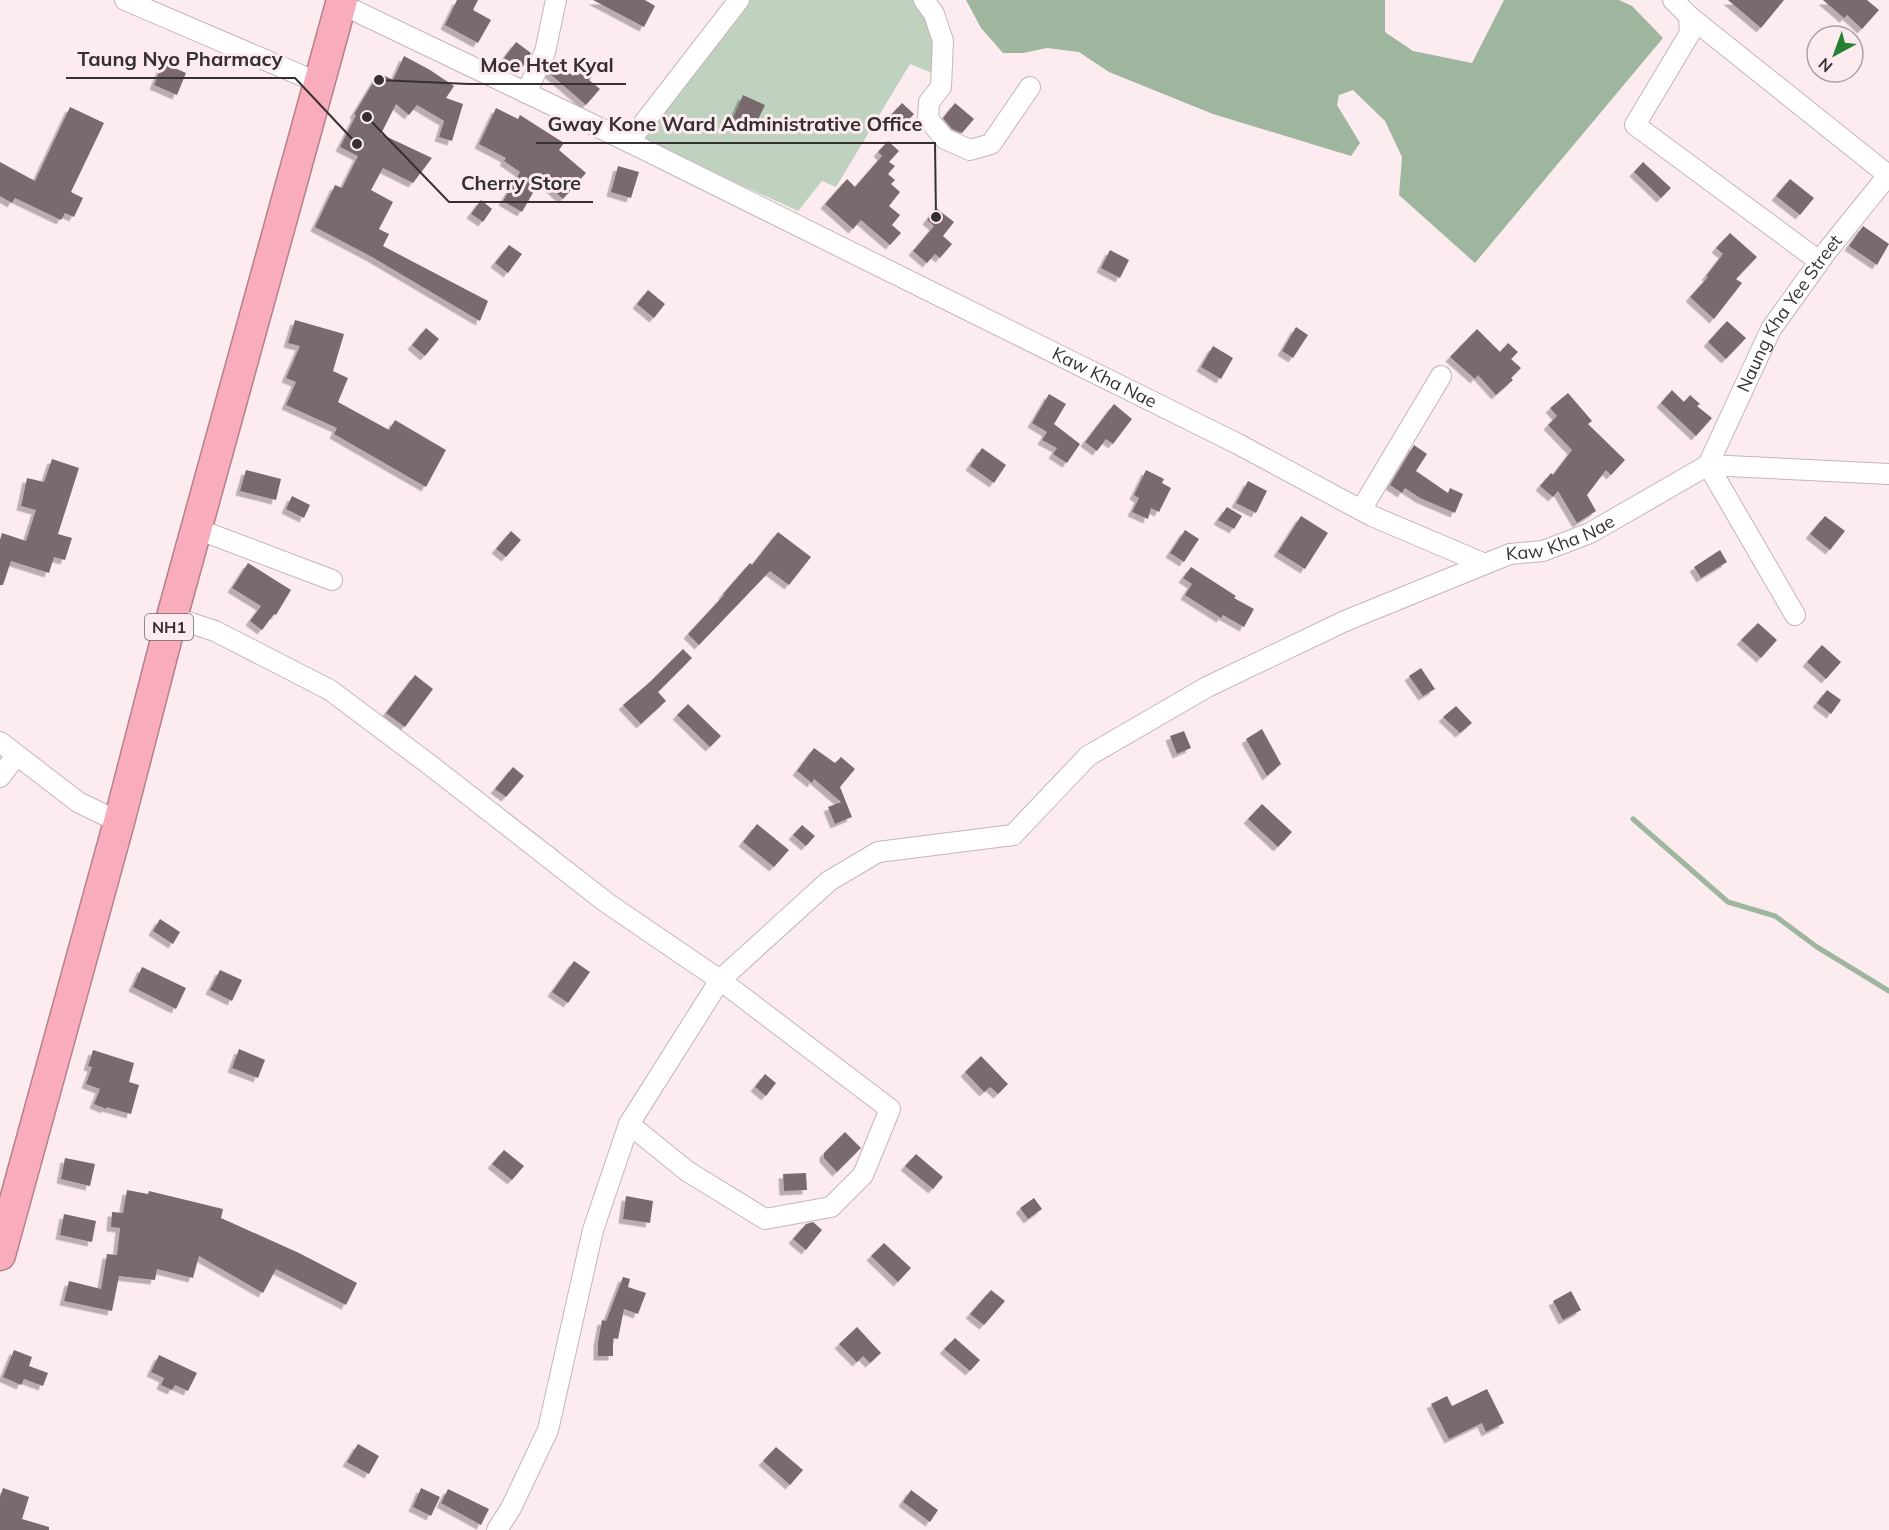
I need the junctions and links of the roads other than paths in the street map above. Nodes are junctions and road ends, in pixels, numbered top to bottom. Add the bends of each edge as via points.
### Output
1 (125, 0) edge
2 (556, 0) edge
3 (739, 0) edge
4 (924, 0) edge
5 (1673, 0) edge
6 (341, 2) edge
7 (1689, 16) junction
8 (319, 83) junction
9 (1030, 87) dead end
10 (526, 93) junction
11 (629, 142) junction
12 (1888, 174) edge
13 (1819, 261) junction
14 (1441, 376) dead end
15 (1708, 465) junction
16 (1889, 474) edge
17 (1361, 510) junction
18 (197, 529) junction
19 (1485, 564) junction
20 (332, 580) dead end
21 (1795, 615) dead end
22 (172, 617) junction
23 (0, 742) edge
24 (16, 756) junction
25 (0, 777) edge
26 (119, 822) junction
27 (720, 980) junction
28 (629, 1124) junction
29 (6, 1212) edge
30 (0, 1255) edge
31 (497, 1530) edge

1 - 8 street
2 - 10 street via 545,52
3 - 11 street
4 - 9 street via 934,14 943,41 941,87 929,102 928,119 945,139 970,150 991,144
5 - 7 street
6 - 8 highway, NH1
6 - 10 street, Kaw Kha Nae
7 - 12 street
7 - 13 street via 1690,33 1635,125
8 - 18 highway, NH1
10 - 11 street, Kaw Kha Nae
11 - 17 street, Kaw Kha Nae via 1238,444
12 - 13 street, Naung Kha Yee Street
13 - 15 street, Naung Kha Yee Street via 1771,329
14 - 17 street
15 - 16 street
15 - 19 street, Kaw Kha Nae via 1590,533
15 - 21 street
17 - 19 street, Kaw Kha Nae
18 - 20 street
18 - 22 highway, NH1
19 - 27 street via 1345,621 1207,687 1088,756 1013,836 878,852 829,881
22 - 26 highway, NH1
22 - 27 street via 215,631 330,690 607,903
23 - 24 street
24 - 25 street
24 - 26 street via 78,802
26 - 29 highway, NH1
27 - 28 street
27 - 28 street via 890,1109 863,1175 831,1207 765,1219 687,1171
28 - 31 street via 593,1230 548,1430
29 - 30 highway, NH1

